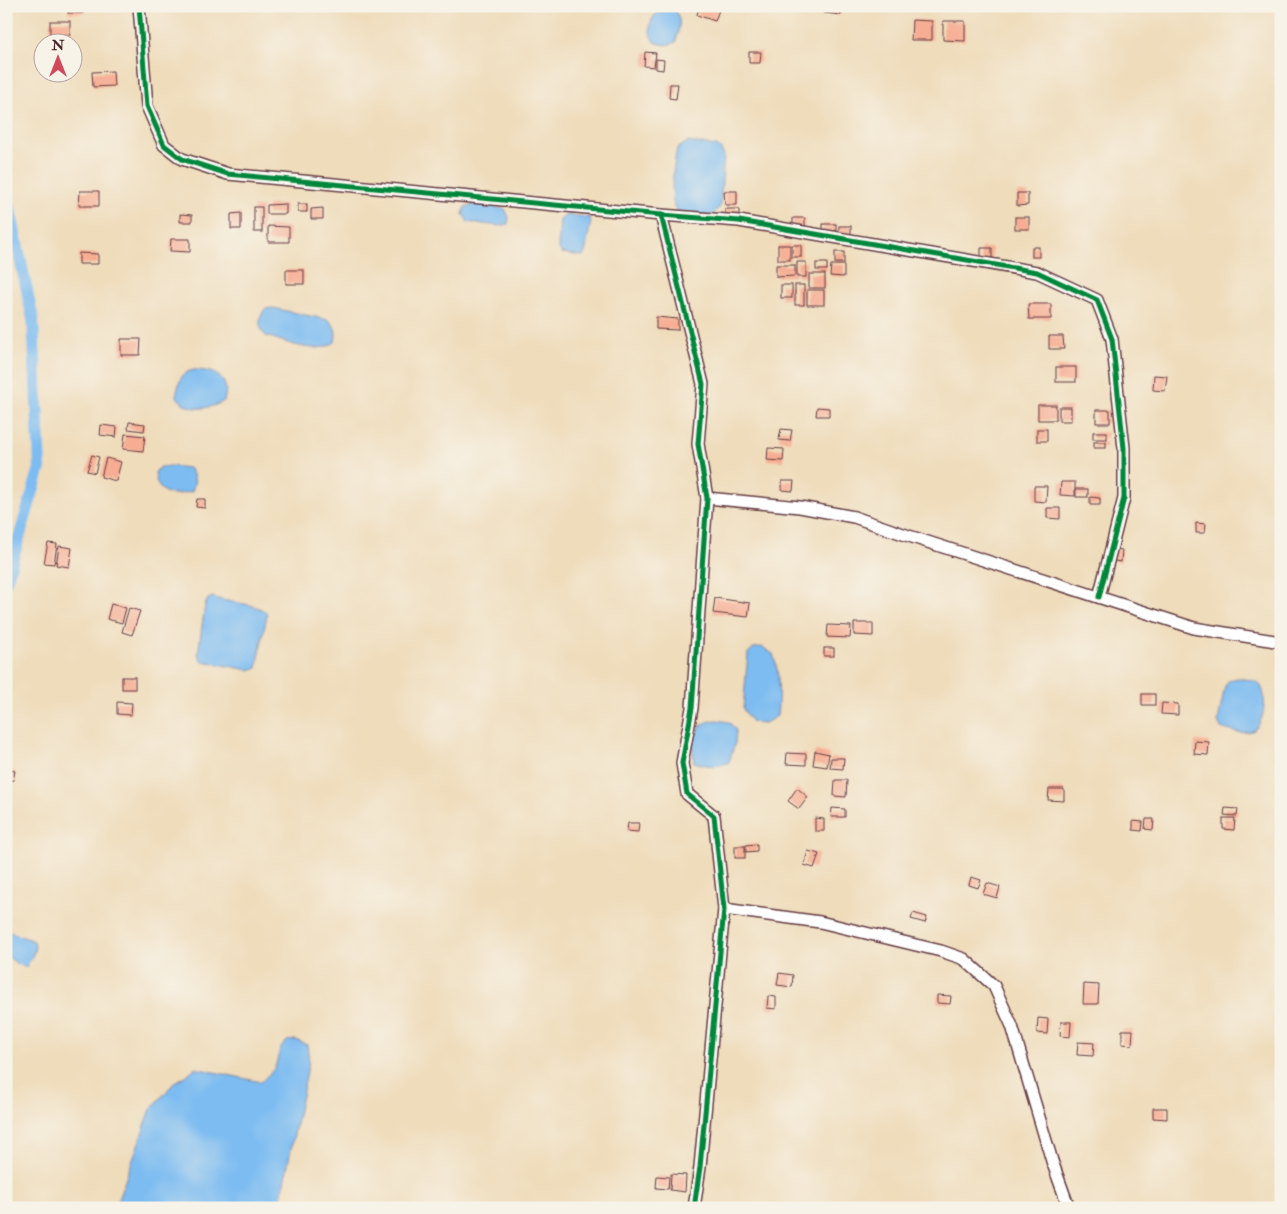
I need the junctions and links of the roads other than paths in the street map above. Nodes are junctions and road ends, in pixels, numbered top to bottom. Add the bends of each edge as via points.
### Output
1 (139, 6) edge
2 (661, 215) junction
3 (707, 498) junction
4 (1099, 597) junction
5 (1281, 642) edge
6 (724, 909) junction
7 (694, 1208) edge
8 (1069, 1208) edge

1 - 2 street via 146,106 164,145 182,159 228,174
2 - 3 street via 702,384 698,444
2 - 4 street via 739,221 1037,272 1097,300 1112,339 1124,448 1124,498
3 - 4 street via 800,507 854,517
3 - 6 street via 692,708 682,763 686,794 714,816
4 - 5 street via 1194,628
6 - 7 street
6 - 8 street via 820,922 964,959 994,986 1012,1026

